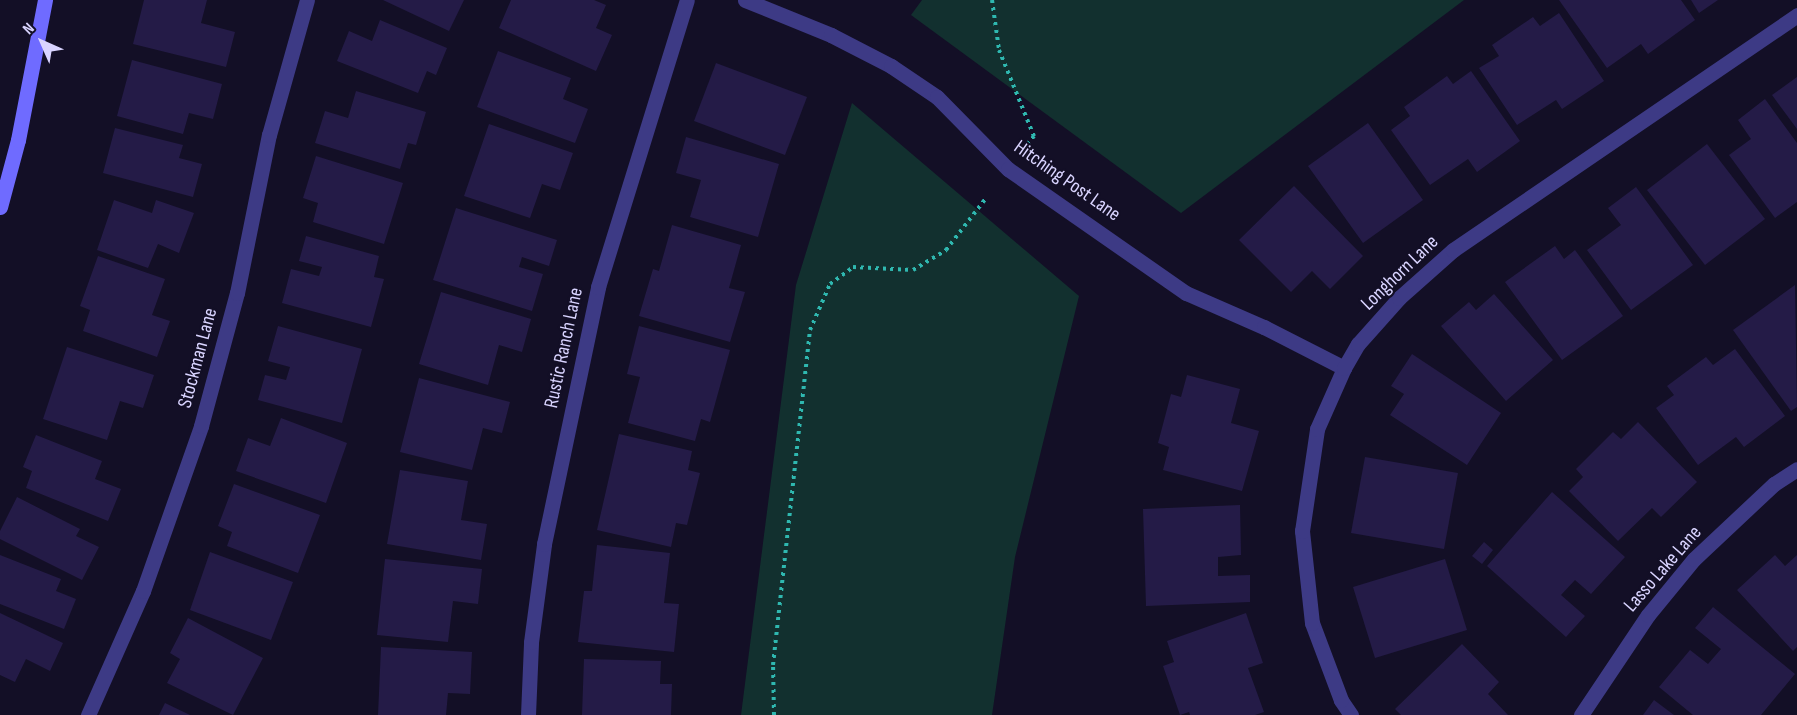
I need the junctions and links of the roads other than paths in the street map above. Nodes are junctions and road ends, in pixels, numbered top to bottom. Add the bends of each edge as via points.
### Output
1 (45, 0) edge
2 (307, 0) edge
3 (687, 0) edge
4 (745, 0) edge
5 (1797, 15) edge
6 (0, 207) edge
7 (1344, 368) junction
8 (1797, 469) edge
9 (88, 715) edge
10 (528, 715) edge
11 (1351, 715) edge
12 (1581, 715) edge

1 - 6 main road via 18,140
2 - 9 street, Stockman Lane via 269,135 237,293 201,426 143,591
3 - 10 street, Rustic Ranch Lane via 598,287 544,544 531,642
4 - 7 street, Hitching Post Lane via 831,34 891,66 937,97 1008,169 1186,293
5 - 7 street, Longhorn Lane via 1453,250 1399,298 1358,344
7 - 11 street, Longhorn Lane via 1317,429 1302,531 1312,623 1341,700
8 - 12 street, Lasso Lake Lane via 1774,484 1694,559 1648,615

